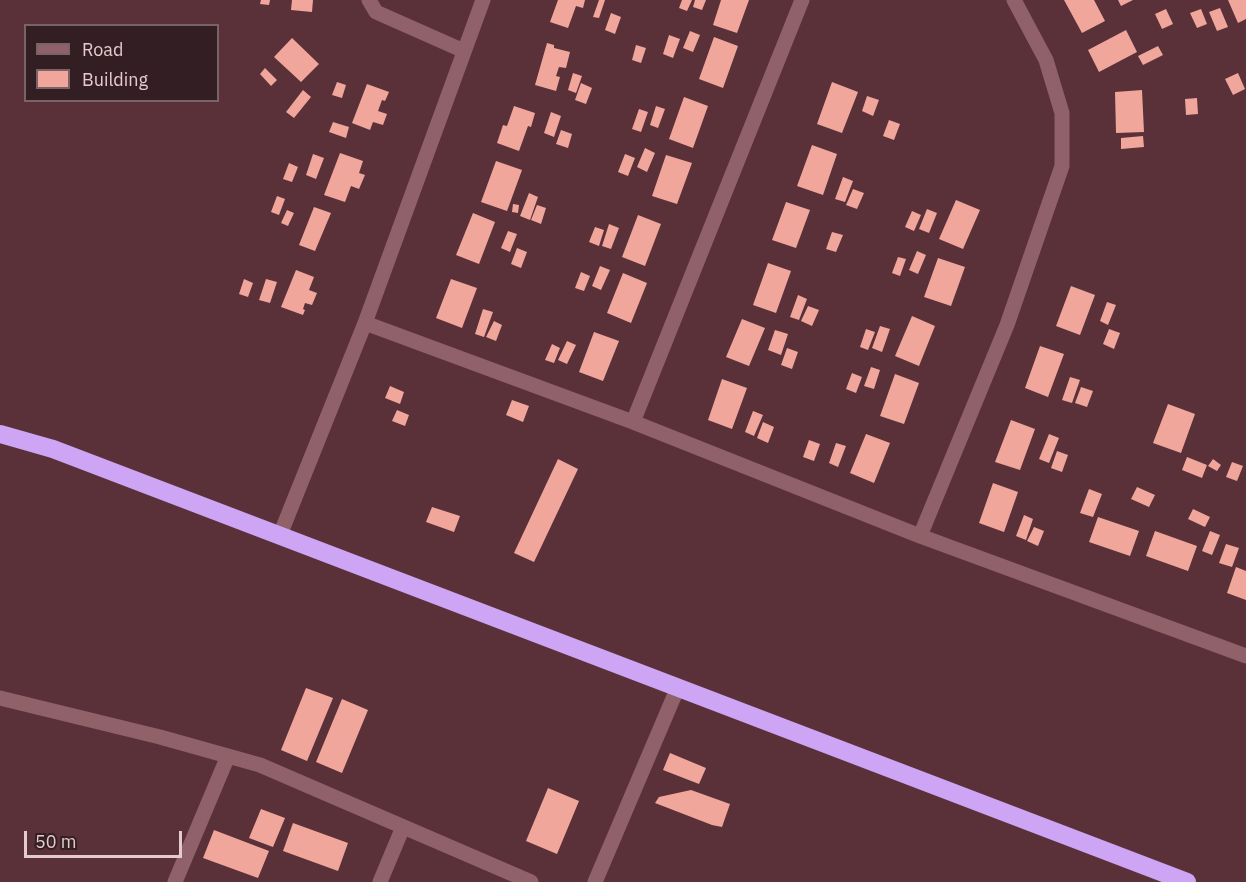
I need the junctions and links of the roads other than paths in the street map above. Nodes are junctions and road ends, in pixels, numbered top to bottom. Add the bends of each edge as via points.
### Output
1 (369, 0) edge
2 (483, 0) edge
3 (802, 0) edge
4 (1014, 0) edge
5 (464, 51) junction
6 (365, 323) junction
7 (633, 422) junction
8 (0, 434) edge
9 (280, 535) junction
10 (920, 536) junction
11 (1246, 656) edge
12 (678, 687) junction
13 (0, 698) edge
14 (228, 756) junction
15 (403, 827) junction
16 (175, 882) edge
17 (380, 882) edge
18 (531, 882) edge
19 (595, 882) edge
20 (1187, 882) edge

1 - 5 street via 376,12
2 - 5 street
3 - 7 street
4 - 10 street via 1046,60 1062,113 1062,166 1006,325
5 - 6 street
6 - 7 street
6 - 9 street
7 - 10 street
8 - 9 highway via 53,449
9 - 12 highway
10 - 11 street
12 - 19 street
12 - 20 highway
13 - 14 street
14 - 15 street via 260,765
14 - 16 street
15 - 17 street
15 - 18 street

